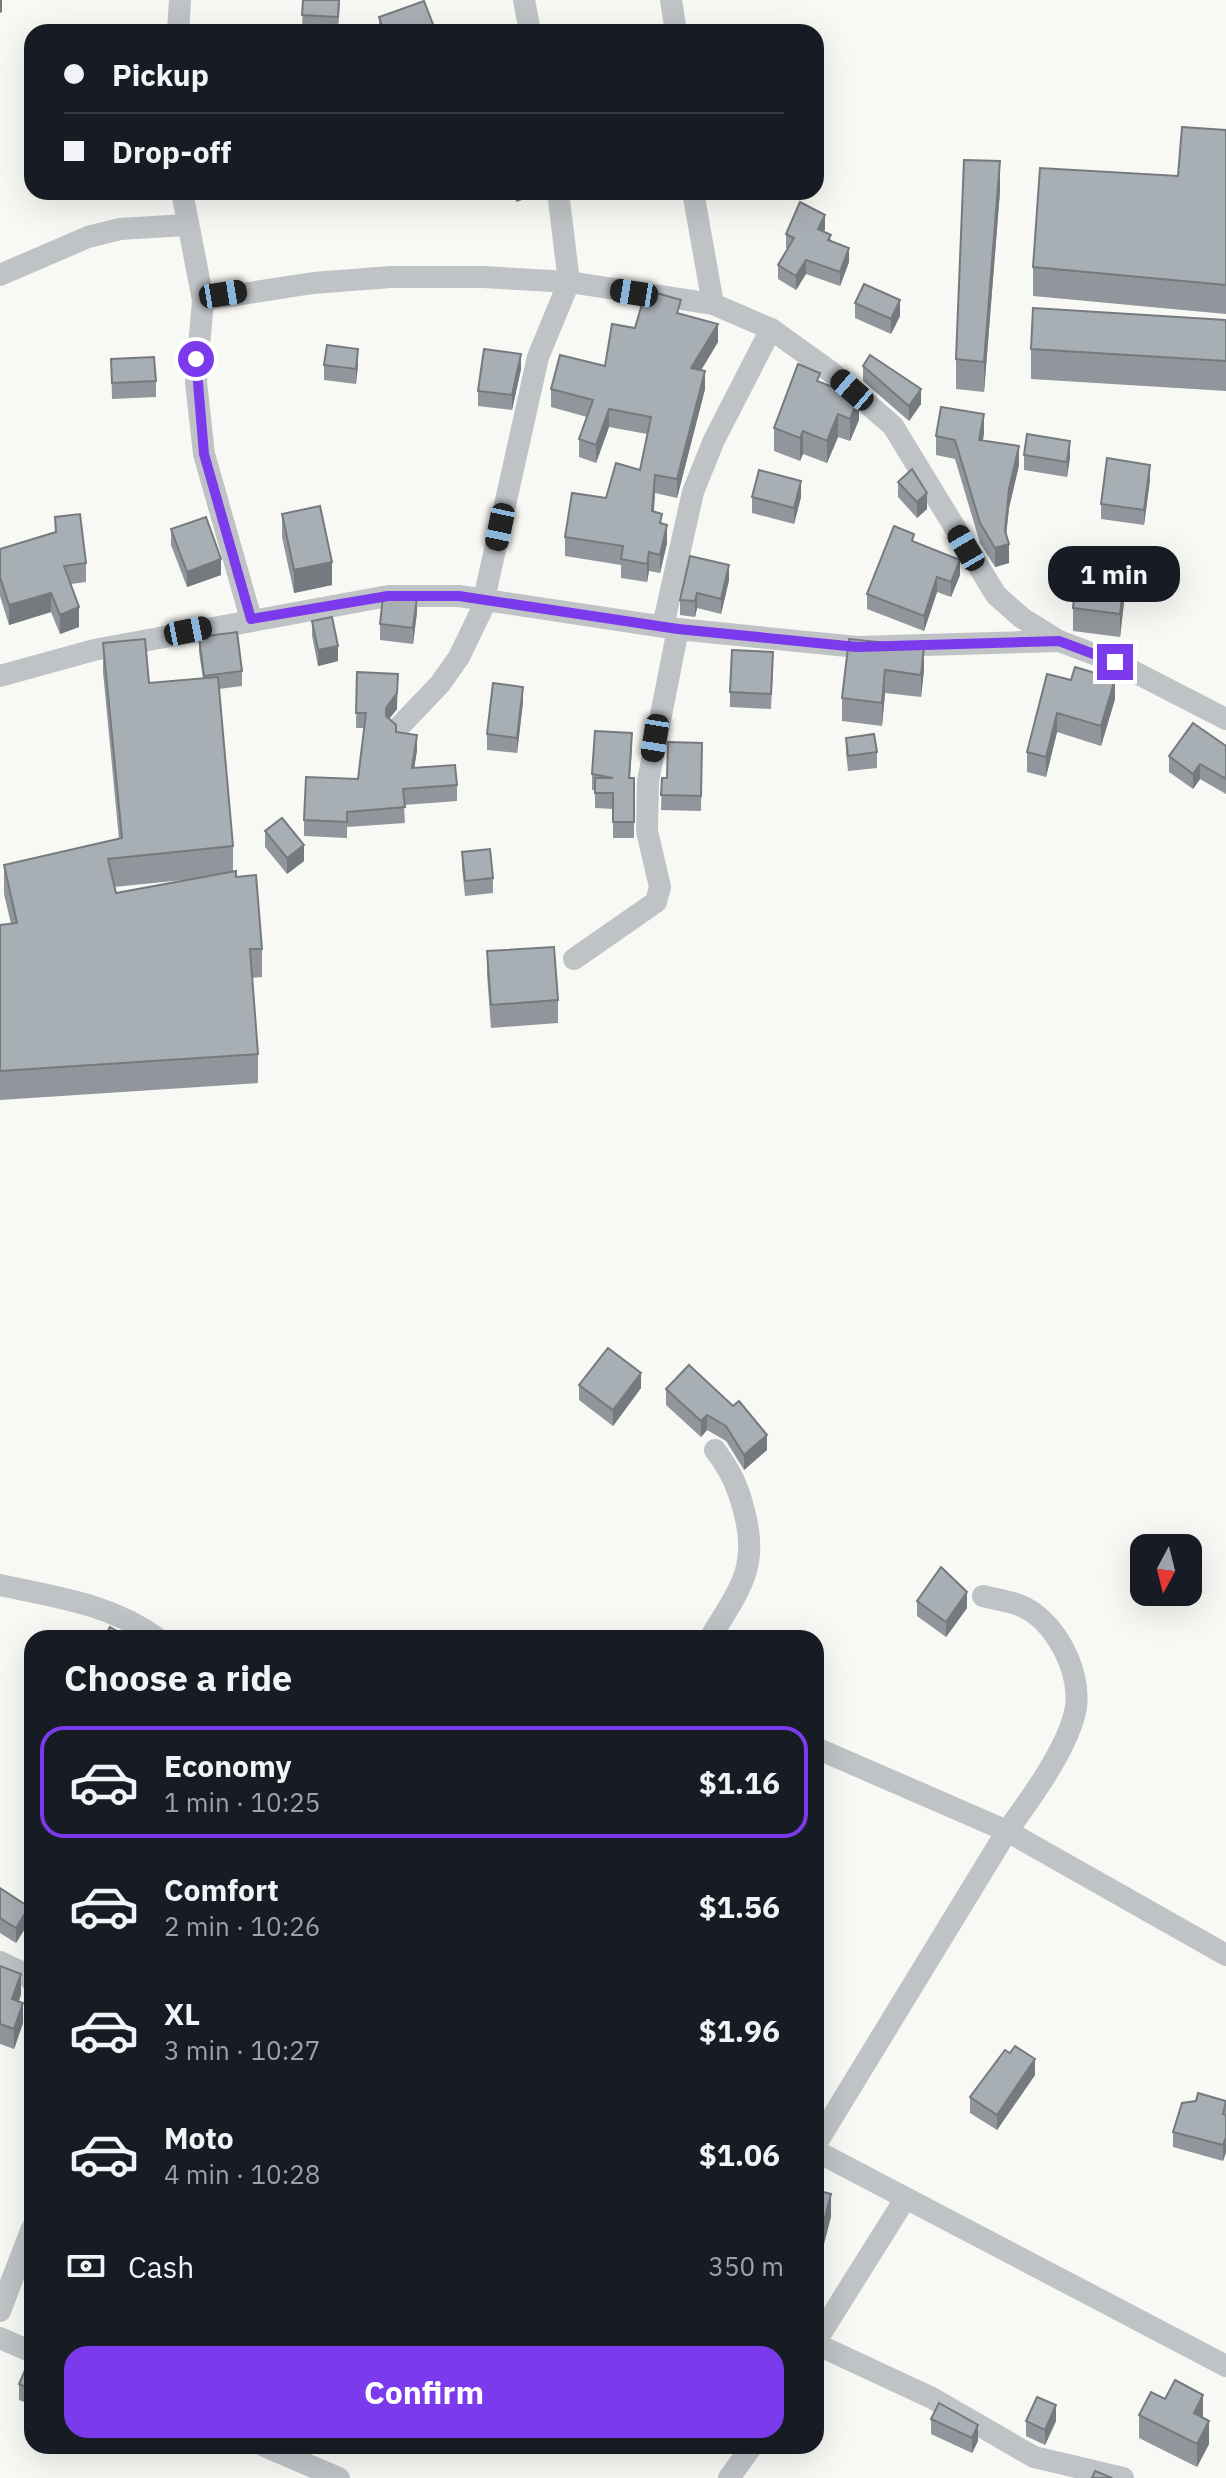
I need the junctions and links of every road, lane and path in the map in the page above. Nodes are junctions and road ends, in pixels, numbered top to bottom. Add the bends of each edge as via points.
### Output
1 (180, 0) edge
2 (524, 0) edge
3 (671, 0) edge
4 (178, 24) edge
5 (528, 24) edge
6 (675, 24) edge
7 (183, 200) edge
8 (559, 200) edge
9 (694, 200) edge
10 (186, 225) junction
11 (0, 275) edge
12 (569, 282) junction
13 (203, 300) junction
14 (713, 304) junction
15 (771, 329) junction
16 (486, 599) junction
17 (251, 619) junction
18 (670, 627) junction
19 (1059, 641) junction
20 (0, 676) edge
21 (1226, 719) edge
22 (399, 727) edge
23 (574, 959) dead end
24 (715, 1450) dead end
25 (0, 1585) edge
26 (983, 1596) dead end
27 (145, 1630) edge
28 (715, 1630) edge
29 (824, 1751) edge
30 (1007, 1831) junction
31 (1226, 1955) edge
32 (0, 1962) edge
33 (24, 1974) edge
34 (824, 2131) edge
35 (824, 2155) edge
36 (905, 2199) junction
37 (24, 2249) edge
38 (0, 2311) edge
39 (824, 2329) edge
40 (0, 2338) edge
41 (824, 2346) edge
42 (24, 2348) edge
43 (1226, 2366) edge
44 (283, 2454) edge
45 (746, 2454) edge
46 (339, 2478) edge
47 (729, 2478) edge
48 (1123, 2478) edge

1 - 4 street
2 - 5 street
3 - 6 street
7 - 10 street
8 - 12 street
9 - 14 street
10 - 11 street via 120,229 88,237
10 - 13 street
12 - 13 street via 391,277 248,290
12 - 14 street
12 - 16 street via 538,357
13 - 17 street via 196,382 204,454
14 - 15 street
15 - 18 street via 693,492
15 - 19 street via 893,426 996,595
16 - 17 street via 388,596
16 - 18 street
16 - 22 street via 459,657
17 - 20 street via 94,650
18 - 19 street via 857,647
18 - 23 street via 648,781 647,831 660,887 656,902
19 - 21 street via 1115,662
24 - 28 street via 733,1474 752,1540 745,1576
25 - 27 street via 105,1609
26 - 30 street via 1022,1606 1051,1628 1071,1666 1076,1707 1055,1757
29 - 30 street
30 - 31 street
30 - 34 street
32 - 33 street
35 - 36 street
36 - 39 street
36 - 43 street
37 - 38 street
40 - 42 street
41 - 48 street via 932,2398 1034,2457
44 - 46 street
45 - 47 street

